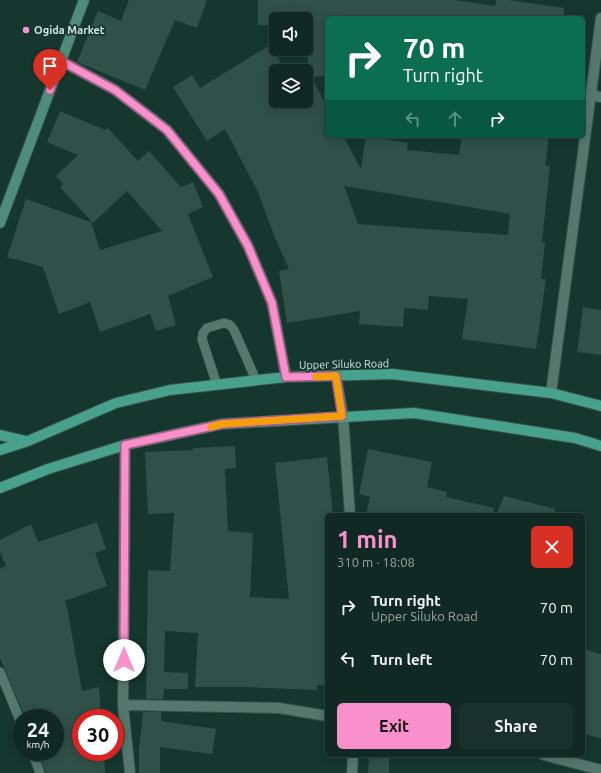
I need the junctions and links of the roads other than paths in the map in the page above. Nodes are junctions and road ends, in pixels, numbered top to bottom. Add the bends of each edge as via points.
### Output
1 (84, 0) edge
2 (601, 18) edge
3 (61, 61) junction
4 (596, 96) edge
5 (0, 223) edge
6 (336, 376) junction
7 (286, 377) junction
8 (256, 380) junction
9 (217, 385) junction
10 (551, 392) junction
11 (601, 406) edge
12 (342, 416) junction
13 (0, 435) edge
14 (28, 441) junction
15 (125, 445) junction
16 (601, 446) edge
17 (0, 450) edge
18 (0, 488) edge
19 (350, 513) edge
20 (0, 672) edge
21 (123, 706) junction
22 (15, 709) edge
23 (325, 716) edge
24 (353, 757) edge
25 (552, 757) edge
26 (35, 761) edge
27 (601, 770) edge
28 (40, 773) edge
29 (130, 773) edge
30 (352, 773) edge

1 - 3 street
2 - 4 street
3 - 5 street
3 - 7 street via 115,90 167,130 219,194 248,246 272,303
4 - 10 street
6 - 7 main road, Upper Siluko Road
6 - 10 main road, Upper Siluko Road via 392,374
6 - 12 street
7 - 8 main road, Upper Siluko Road
8 - 9 main road, Upper Siluko Road
8 - 9 lane via 234,330 224,323 207,328 202,339
9 - 14 main road, Upper Siluko Road via 170,390 116,403
10 - 11 main road, Upper Siluko Road
12 - 15 main road via 222,424
12 - 16 main road via 414,413 575,438
12 - 19 street
13 - 14 main road
14 - 17 main road, Upper Siluko Road
15 - 18 main road via 48,469
15 - 21 street
20 - 22 lane
21 - 23 street via 278,708
21 - 29 street
24 - 30 street
25 - 27 street
26 - 28 lane

